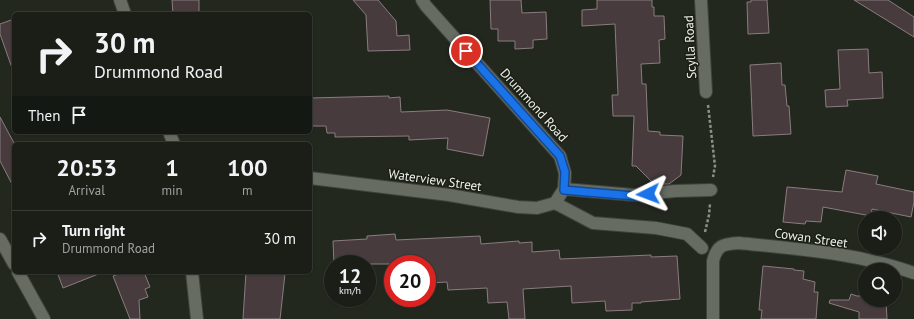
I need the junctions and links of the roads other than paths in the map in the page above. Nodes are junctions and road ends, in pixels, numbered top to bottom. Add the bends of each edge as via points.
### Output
1 (120, 0) edge
2 (422, 0) edge
3 (701, 0) edge
4 (124, 12) edge
5 (706, 92) road end
6 (312, 178) edge
7 (564, 190) junction
8 (711, 190) road end
9 (555, 203) junction
10 (0, 239) edge
11 (702, 248) dead end
12 (12, 260) edge
13 (914, 273) edge
14 (19, 274) edge
15 (192, 274) edge
16 (44, 319) edge
17 (197, 319) edge
18 (713, 319) edge

1 - 4 street
2 - 7 street, Drummond Road via 560,156 565,172
3 - 5 street, Scylla Road
6 - 9 street, Waterview Street via 448,195 518,207 537,208
7 - 8 street via 634,196
7 - 9 street
9 - 11 street via 593,223 656,228 687,234
10 - 12 street
13 - 18 street, Cowan Street via 897,267 827,253 729,244 721,246 715,252 713,261
14 - 16 street
15 - 17 street

